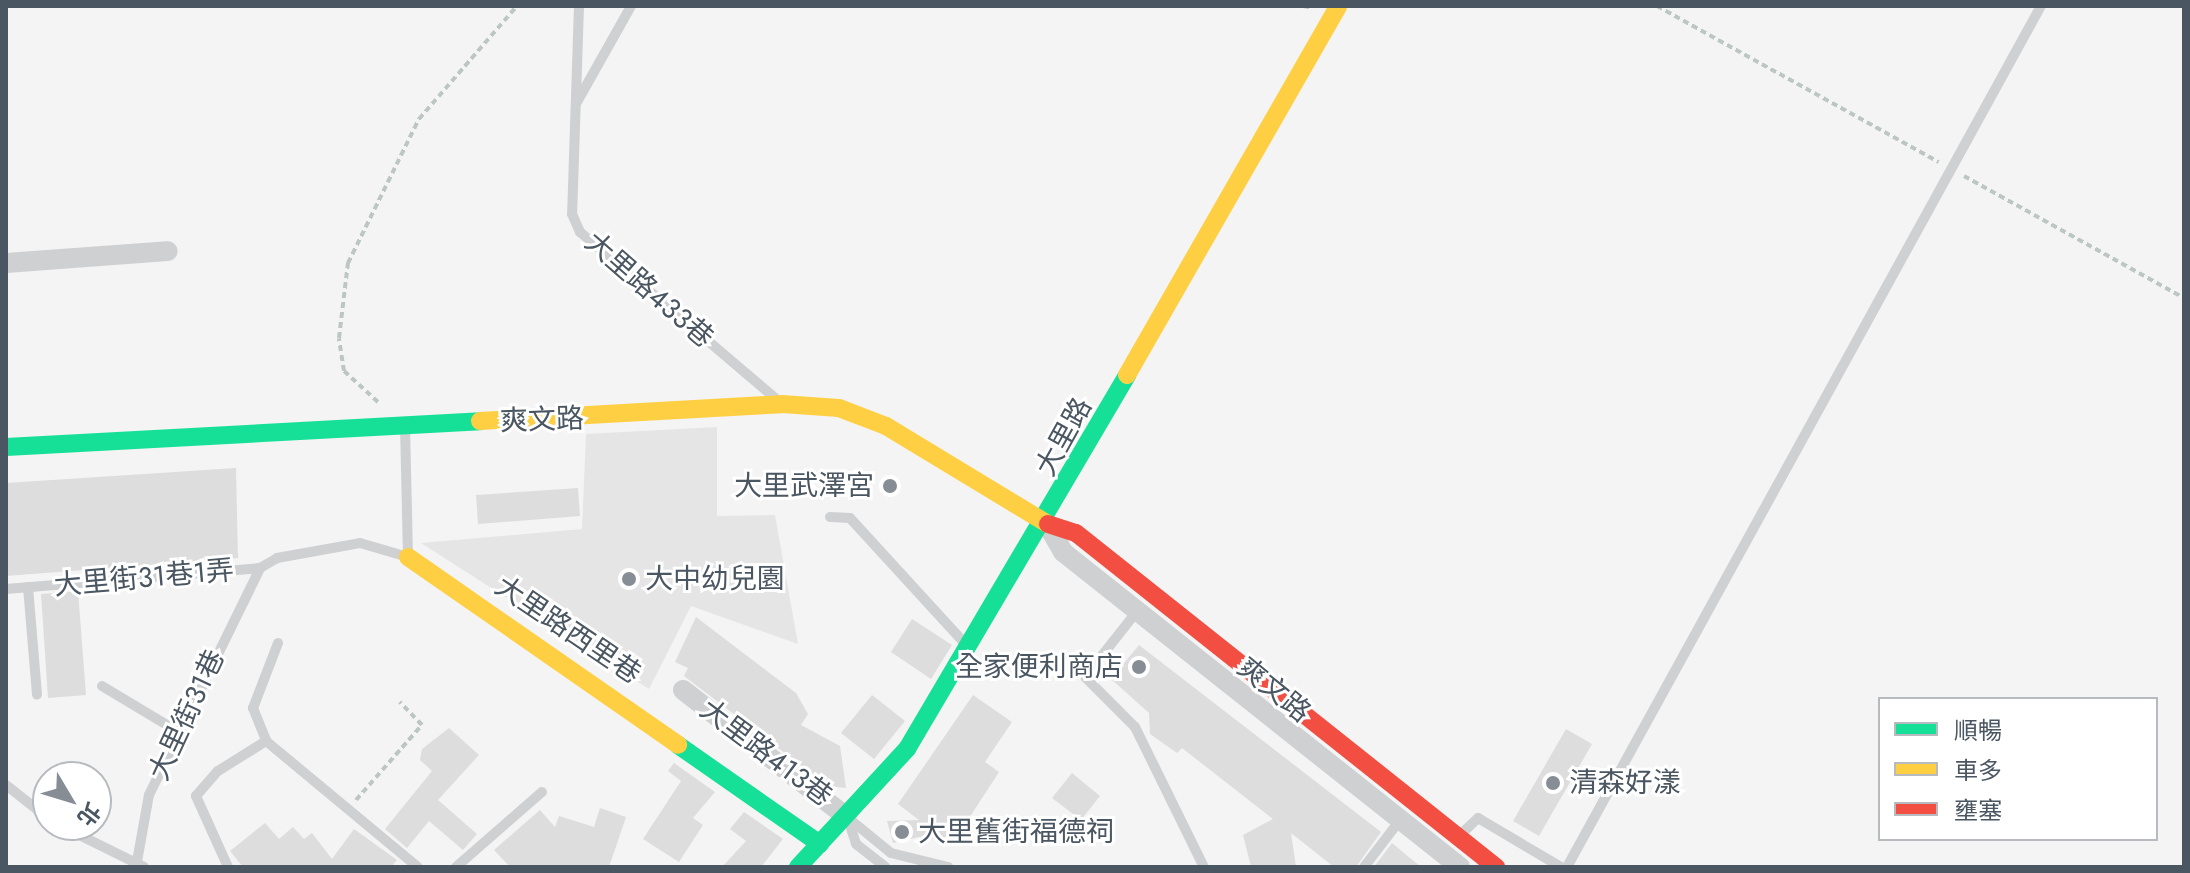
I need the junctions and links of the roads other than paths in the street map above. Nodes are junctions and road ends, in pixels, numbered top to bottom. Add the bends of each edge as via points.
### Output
1 (579, 6) edge
2 (631, 6) edge
3 (1338, 6) edge
4 (2041, 6) edge
5 (575, 104) junction
6 (168, 251) dead end
7 (6, 263) edge
8 (782, 404) junction
9 (405, 424) junction
10 (6, 447) edge
11 (830, 517) dead end
12 (1047, 524) junction
13 (408, 557) junction
14 (260, 568) junction
15 (28, 587) junction
16 (6, 589) edge
17 (1138, 610) junction
18 (278, 643) dead end
19 (970, 649) junction
20 (102, 686) dead end
21 (683, 690) dead end
22 (37, 695) dead end
23 (177, 731) junction
24 (266, 741) junction
25 (6, 785) edge
26 (542, 792) dead end
27 (32, 805) edge
28 (847, 817) junction
29 (1400, 820) junction
30 (1457, 838) junction
31 (91, 841) edge
32 (820, 844) junction
33 (135, 863) edge
34 (144, 867) edge
35 (228, 867) edge
36 (418, 867) edge
37 (456, 867) edge
38 (798, 867) edge
39 (885, 867) edge
40 (948, 867) edge
41 (1204, 867) edge
42 (1364, 867) edge
43 (1460, 867) edge
44 (1496, 867) edge
45 (1564, 867) edge

1 - 5 lane, 大里路433巷
2 - 5 lane
3 - 12 street, 大里路
4 - 45 lane
5 - 8 lane, 大里路433巷 via 572,214 580,232
6 - 7 street
8 - 9 street, 爽文路
8 - 12 street, 爽文路 via 839,408 886,426
9 - 10 street, 爽文路
9 - 13 lane
11 - 19 lane via 850,518
12 - 17 street, 爽文路 via 1063,552
12 - 19 street, 大里路
12 - 30 street, 爽文路 via 1076,533
13 - 14 lane, 大里路西里巷 via 360,543 277,558
13 - 32 street, 大里路西里巷 via 660,726
14 - 15 lane, 大里街31巷1弄
14 - 23 lane, 大里街31巷
15 - 16 lane, 大里街31巷1弄
15 - 22 lane
17 - 29 street, 爽文路
17 - 41 lane via 1085,677 1135,727
18 - 24 lane via 253,708
19 - 28 street, 大里路 via 907,749
20 - 23 lane
21 - 28 street, 大里路413巷
23 - 33 lane, 大里街31巷 via 149,795
24 - 35 lane via 196,796
24 - 36 lane
25 - 27 lane
26 - 37 lane
28 - 32 street, 大里路
28 - 39 lane via 856,844
28 - 40 lane via 891,853
29 - 42 lane
29 - 43 street, 爽文路
30 - 44 street, 爽文路
30 - 45 lane via 1478,818
31 - 33 lane
32 - 38 street, 大里路
33 - 34 lane

